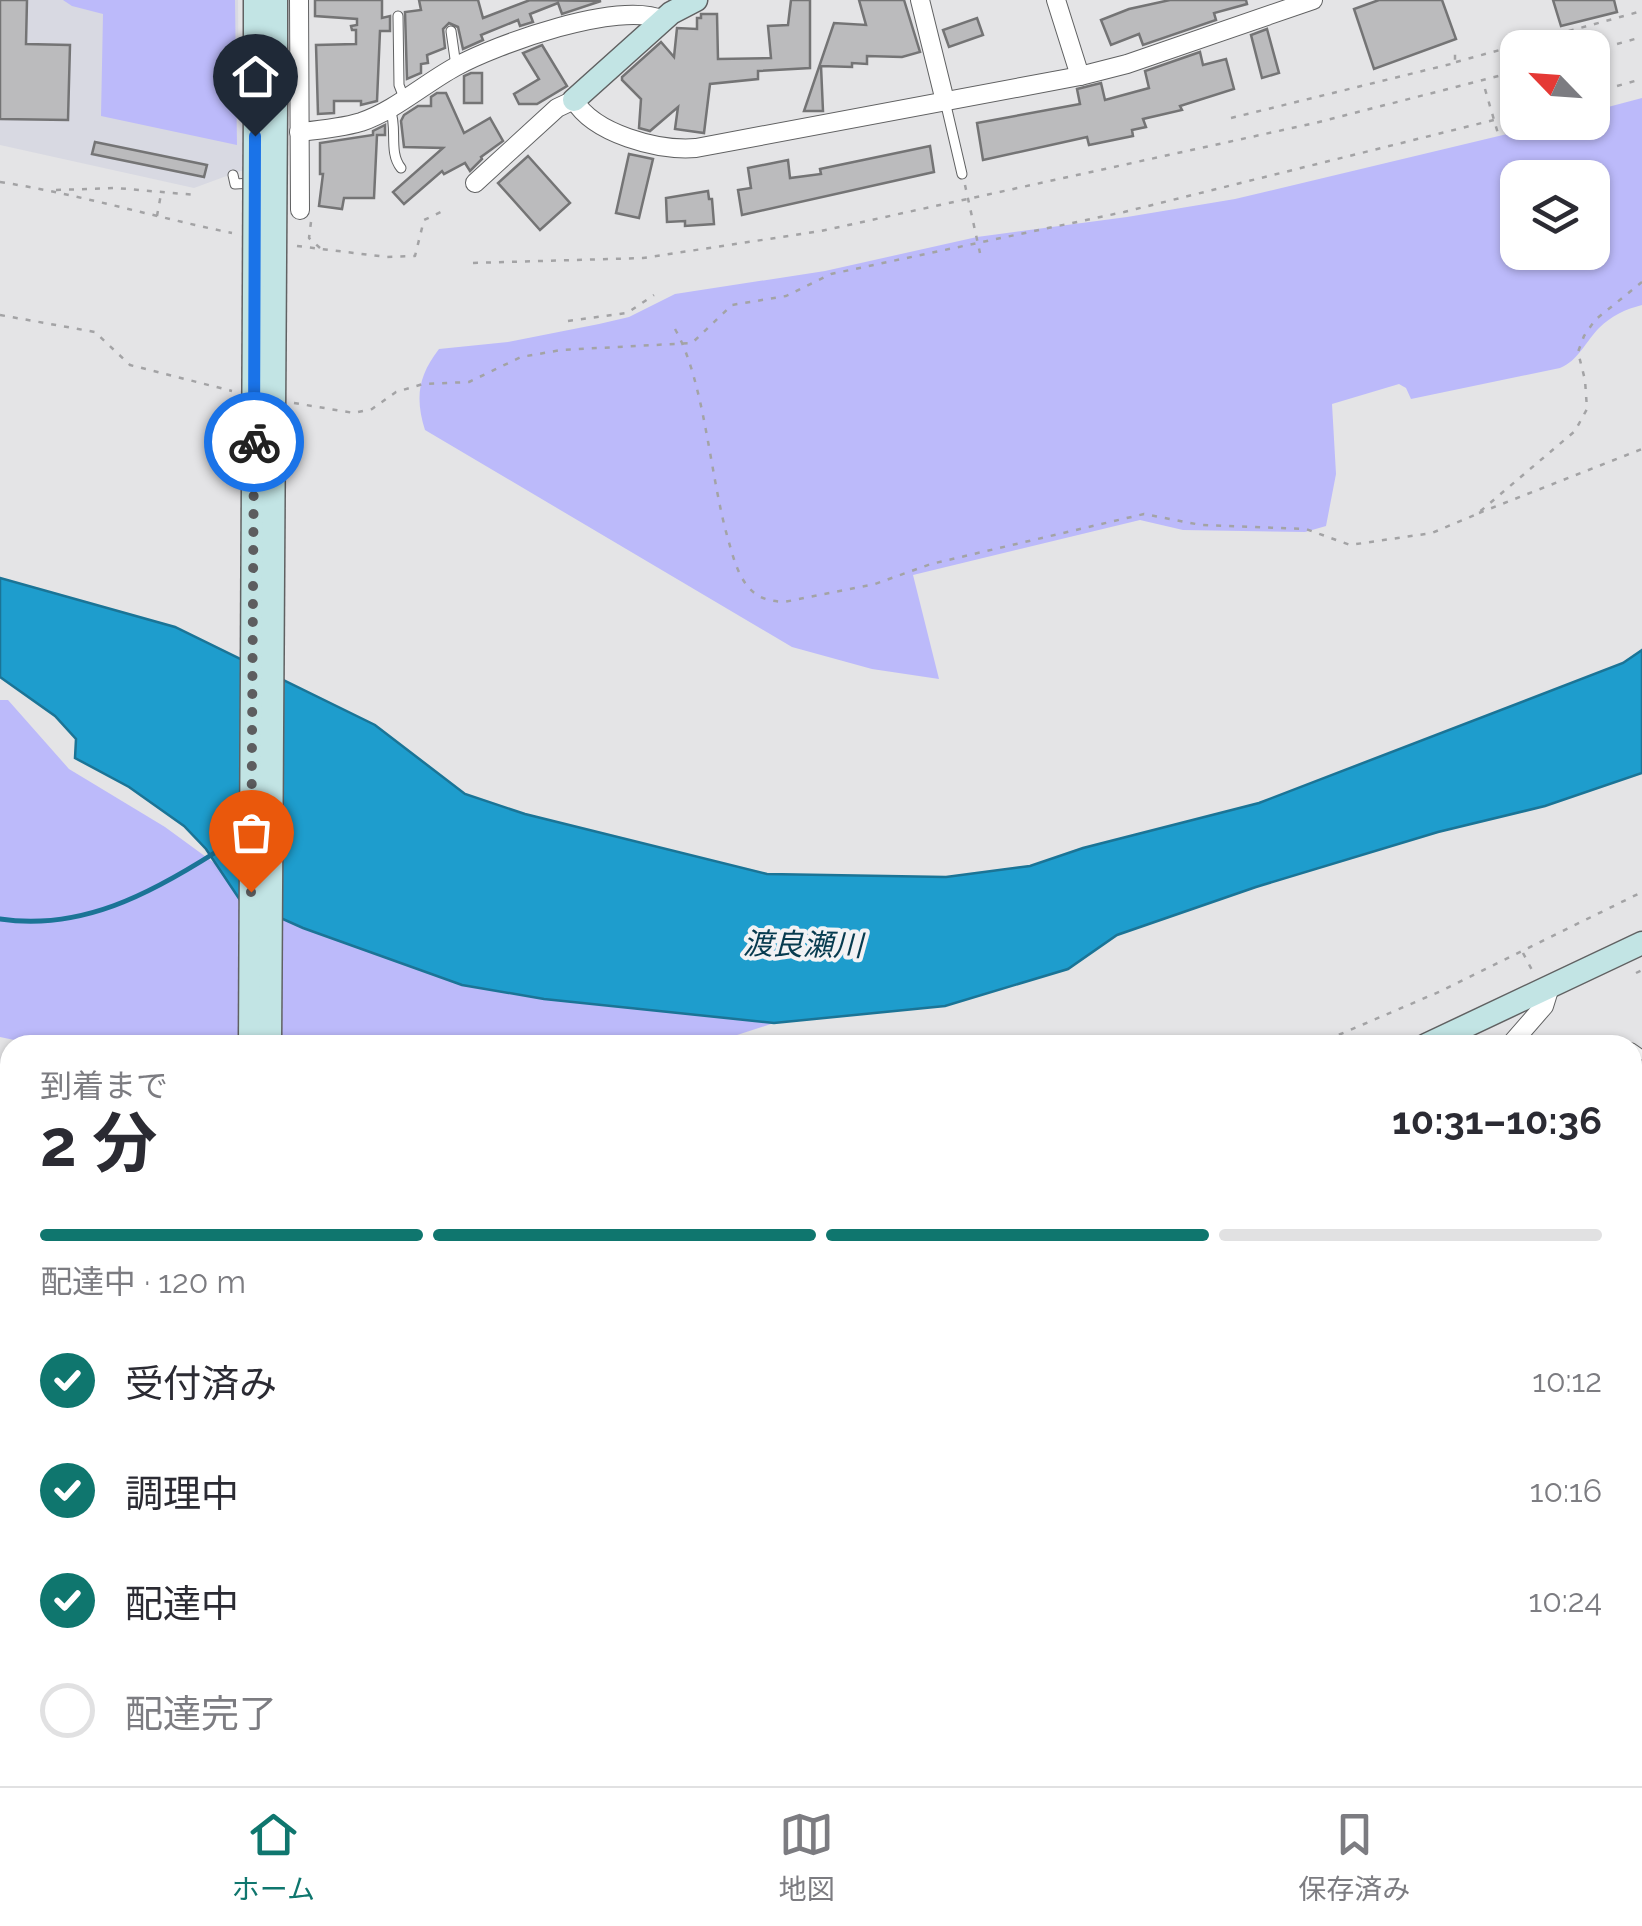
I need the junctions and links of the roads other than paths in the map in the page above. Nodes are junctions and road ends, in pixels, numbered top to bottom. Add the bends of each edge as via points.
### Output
1 (255, 0) edge
2 (276, 0) edge
3 (299, 0) edge
4 (920, 0) edge
5 (1056, 0) edge
6 (1313, 0) edge
7 (679, 7) edge
8 (398, 16) dead end
9 (452, 32) dead end
10 (456, 66) junction
11 (1080, 76) junction
12 (574, 100) junction
13 (945, 101) junction
14 (266, 102) junction
15 (397, 102) junction
16 (299, 132) junction
17 (402, 168) dead end
18 (962, 174) dead end
19 (234, 175) dead end
20 (300, 182) junction
21 (475, 184) dead end
22 (306, 218) road end
23 (1642, 943) edge
24 (1544, 986) junction
25 (250, 1035) edge
26 (270, 1035) edge
27 (1446, 1035) edge
28 (1519, 1035) edge

1 - 14 street
2 - 14 street
3 - 16 street
4 - 13 street
5 - 11 street
6 - 11 street
7 - 10 street via 566,24
7 - 12 street
8 - 15 lane
9 - 10 lane
10 - 15 street
11 - 13 street
12 - 13 street via 585,116 669,150
12 - 21 street
13 - 18 lane
14 - 25 street, bridge
14 - 26 street, bridge
15 - 16 street via 360,122
15 - 17 lane via 394,157
16 - 20 street
19 - 20 lane via 235,184
20 - 22 street
23 - 24 street
24 - 27 street
24 - 28 street via 1544,1006

